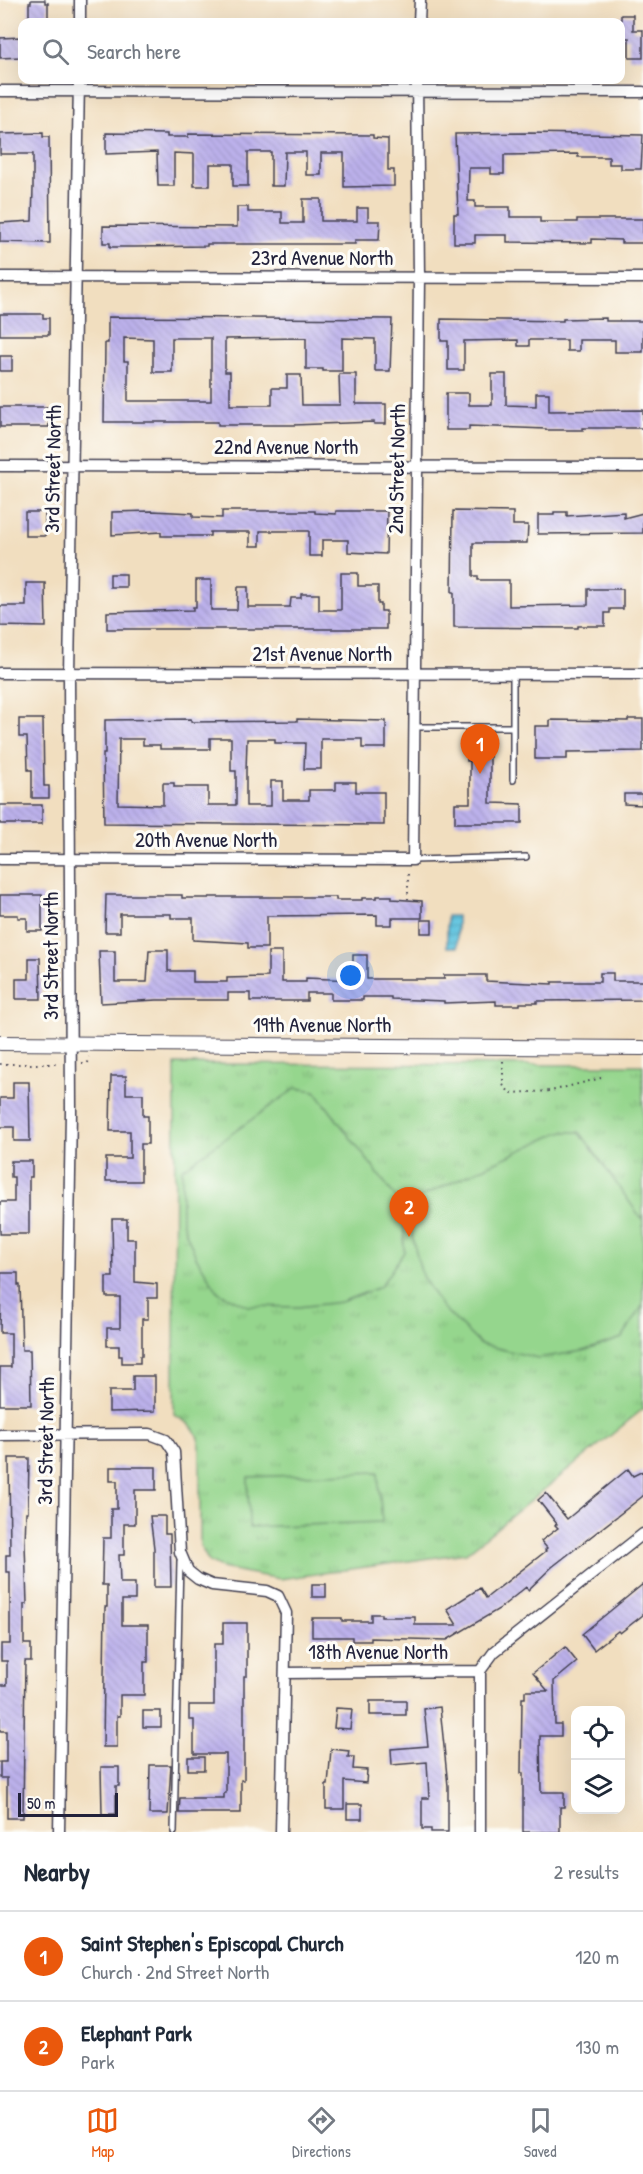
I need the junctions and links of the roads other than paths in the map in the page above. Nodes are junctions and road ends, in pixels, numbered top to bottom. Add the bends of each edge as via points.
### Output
1 (80, 0) edge
2 (420, 0) edge
3 (80, 18) edge
4 (419, 18) edge
5 (417, 84) edge
6 (79, 85) edge
7 (0, 91) edge
8 (417, 91) junction
9 (643, 92) edge
10 (0, 278) edge
11 (76, 278) junction
12 (419, 278) junction
13 (643, 278) edge
14 (0, 466) edge
15 (73, 466) junction
16 (416, 467) junction
17 (643, 467) edge
18 (0, 673) edge
19 (69, 674) junction
20 (414, 674) junction
21 (513, 674) junction
22 (643, 674) edge
23 (414, 727) junction
24 (513, 727) junction
25 (513, 780) dead end
26 (526, 857) dead end
27 (0, 859) edge
28 (70, 859) junction
29 (413, 860) junction
30 (0, 1043) edge
31 (71, 1044) junction
32 (643, 1048) edge
33 (66, 1434) junction
34 (0, 1435) edge
35 (643, 1534) edge
36 (180, 1552) junction
37 (480, 1671) junction
38 (286, 1673) junction
39 (59, 1832) edge
40 (174, 1832) edge
41 (281, 1832) edge
42 (480, 1832) edge

1 - 3 street
2 - 4 street
5 - 8 street, 2nd Street North
6 - 7 street
6 - 8 street
6 - 11 street, 3rd Street North
8 - 9 street
8 - 12 street, 2nd Street North
10 - 11 street, 23rd Avenue North
11 - 12 street, 23rd Avenue North
11 - 15 street, 3rd Street North
12 - 13 street, 23rd Avenue North
12 - 16 street, 2nd Street North
14 - 15 street, 22nd Avenue North
15 - 16 street, 22nd Avenue North
15 - 19 street, 3rd Street North
16 - 17 street, 22nd Avenue North
16 - 20 street, 2nd Street North
18 - 19 street, 21st Avenue North
19 - 20 street, 21st Avenue North
19 - 28 street, 3rd Street North
20 - 21 street, 21st Avenue North
20 - 23 street, 2nd Street North
21 - 22 street, 21st Avenue North
21 - 24 lane
23 - 24 lane
23 - 29 street, 2nd Street North
24 - 25 lane
26 - 29 lane
27 - 28 street, 20th Avenue North
28 - 29 street, 20th Avenue North
28 - 31 street, 3rd Street North
30 - 31 street, 19th Avenue North
31 - 32 street, 19th Avenue North
31 - 33 street, 3rd Street North
33 - 34 street, 18th Avenue North
33 - 36 street, 18th Avenue North via 150,1434 166,1440 174,1452
33 - 39 street, 3rd Street North
35 - 37 street via 494,1652
36 - 38 street, 18th Avenue North via 188,1571 198,1579 278,1596 286,1613
36 - 40 lane
37 - 38 street, 18th Avenue North
37 - 42 street
38 - 41 street

